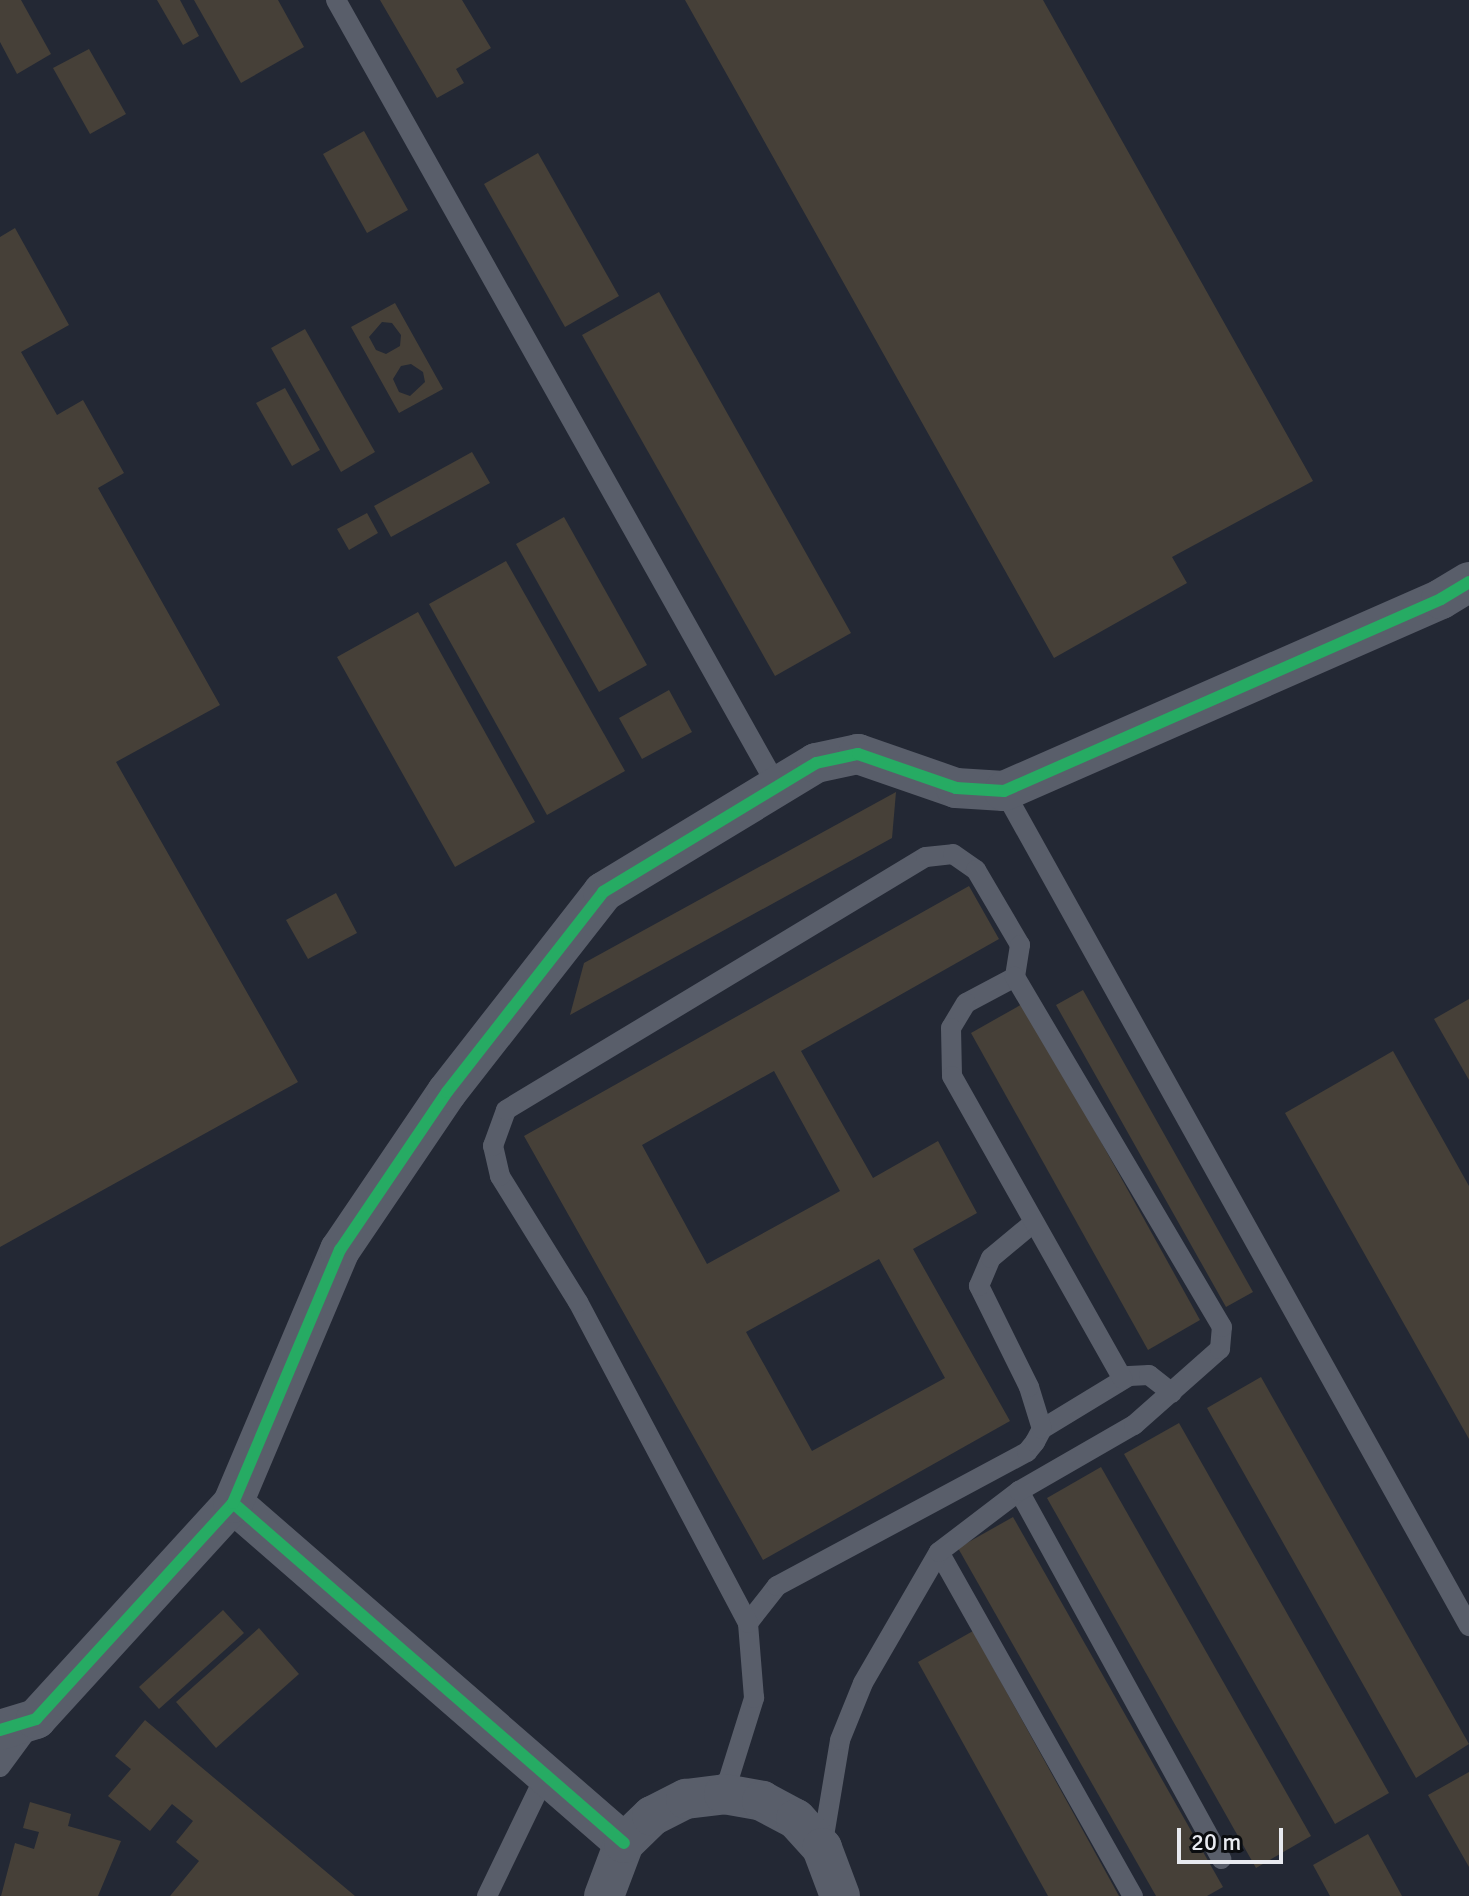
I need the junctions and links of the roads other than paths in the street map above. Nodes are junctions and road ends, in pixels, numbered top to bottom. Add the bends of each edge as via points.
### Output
1 (336, 0) edge
2 (1469, 582) edge
3 (777, 786) junction
4 (1004, 791) junction
5 (1015, 977) junction
6 (1032, 1224) junction
7 (1123, 1379) junction
8 (1172, 1393) junction
9 (1042, 1429) junction
10 (1019, 1491) junction
11 (233, 1503) junction
12 (939, 1552) junction
13 (748, 1623) junction
14 (1469, 1626) edge
15 (18, 1724) edge
16 (0, 1767) edge
17 (546, 1774) junction
18 (724, 1794) junction
19 (624, 1843) junction
20 (822, 1848) junction
21 (1221, 1859) dead end
22 (841, 1892) edge
23 (487, 1896) edge
24 (604, 1896) edge
25 (1133, 1896) edge

1 - 3 lane
2 - 4 street via 1441,599
3 - 4 street via 816,763 858,754 956,788
3 - 11 street via 603,892 447,1092 340,1250
4 - 14 lane
5 - 6 lane via 966,1003 951,1028 952,1076
5 - 8 lane via 1222,1327 1220,1349
5 - 13 lane via 1020,945 976,870 953,854 926,857 506,1110 495,1132 500,1176 578,1302
6 - 7 lane
6 - 9 lane via 991,1258 979,1286 1029,1387
7 - 8 lane via 1149,1375
7 - 9 lane
8 - 10 lane via 1134,1425
9 - 13 lane via 1027,1452 777,1586
10 - 12 lane
10 - 21 lane
11 - 15 street
11 - 17 street
12 - 20 lane via 877,1658 840,1740
12 - 25 lane
13 - 18 lane via 754,1698
15 - 16 lane
17 - 19 street
17 - 23 lane
18 - 19 street via 686,1799 652,1816
18 - 20 street via 762,1801 796,1819
19 - 24 street
20 - 22 street

